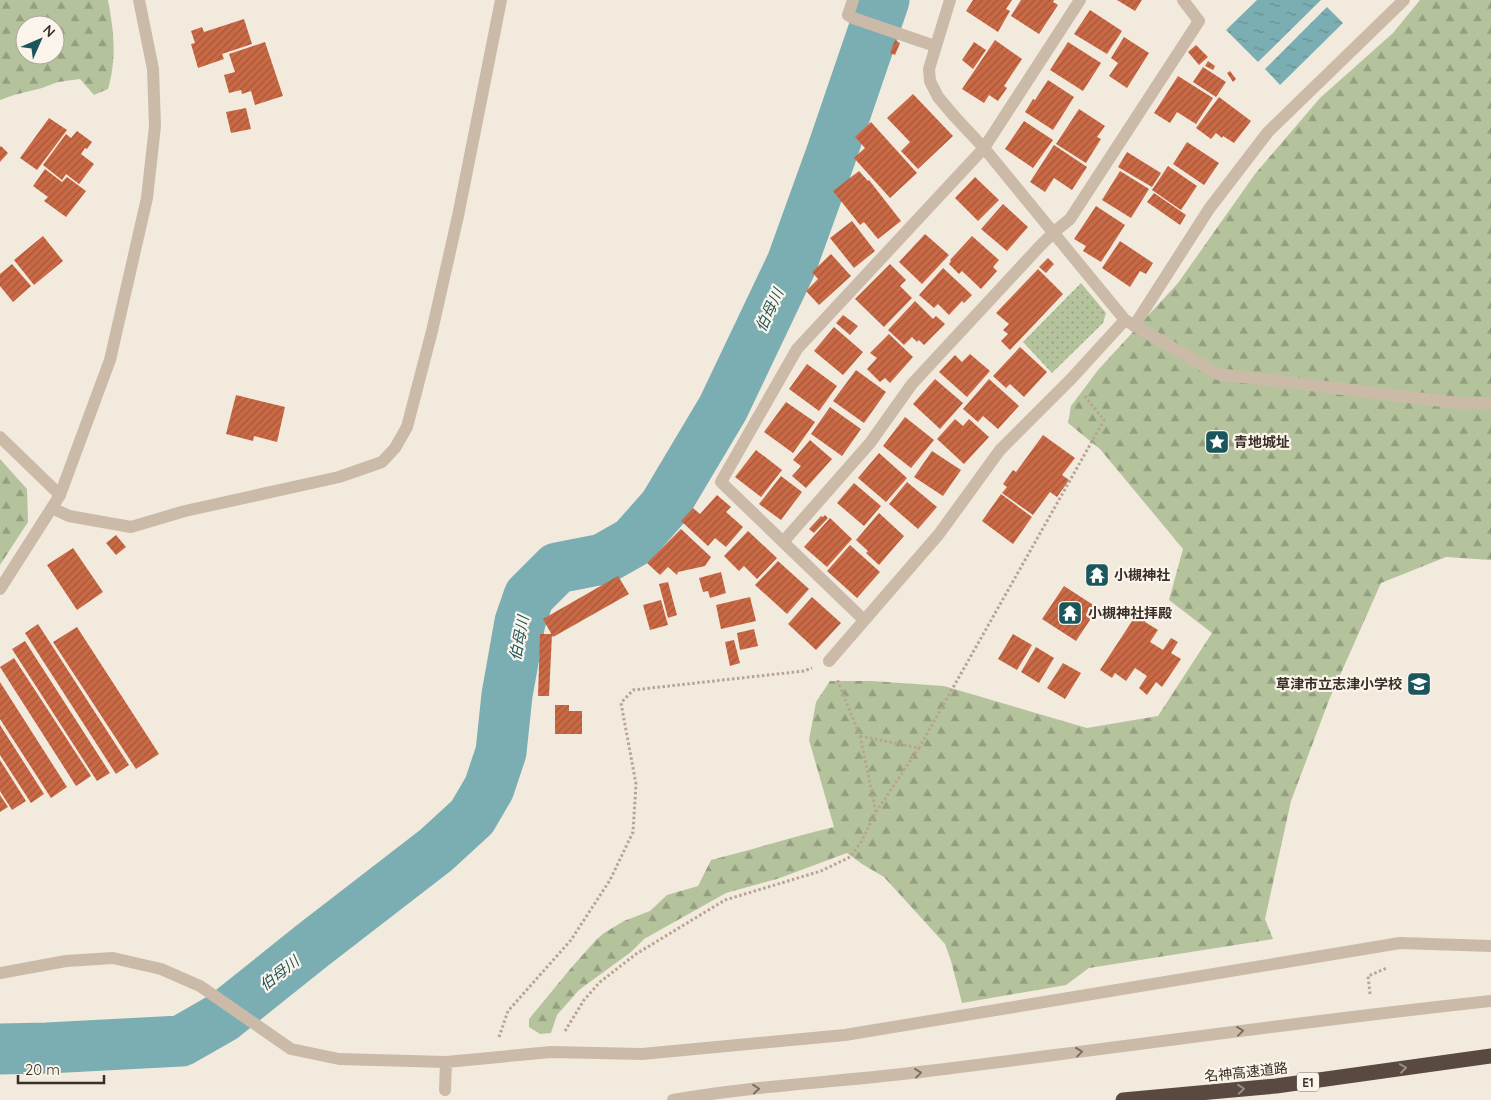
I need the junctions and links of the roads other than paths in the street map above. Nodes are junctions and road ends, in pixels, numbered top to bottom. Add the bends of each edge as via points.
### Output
1 (139, 0) edge
2 (501, 0) edge
3 (853, 0) edge
4 (950, 0) edge
5 (1080, 0) edge
6 (1183, 0) edge
7 (1404, 0) edge
8 (936, 46) junction
9 (984, 148) junction
10 (1054, 232) junction
11 (1130, 323) junction
12 (1491, 403) edge
13 (0, 437) edge
14 (60, 495) junction
15 (52, 508) junction
16 (783, 542) junction
17 (0, 589) edge
18 (864, 620) junction
19 (829, 661) road end
20 (1491, 946) edge
21 (0, 973) edge
22 (1491, 1002) edge
23 (1491, 1056) edge
24 (446, 1062) junction
25 (444, 1090) dead end
26 (673, 1100) edge
27 (1123, 1100) edge

1 - 14 street via 153,69 155,126 148,198 110,360
2 - 15 street via 432,331 407,427 395,448 382,462 339,477 185,511 131,527 69,516
3 - 8 street via 848,15
4 - 8 street
5 - 9 street
6 - 10 street via 1200,21 1070,219
7 - 11 street via 1268,132 1209,209
8 - 9 street via 929,69 930,81 938,97
9 - 10 street
9 - 16 street via 797,348 720,482
10 - 11 street
10 - 16 street via 912,384 870,443
11 - 12 street via 1218,374 1458,403
11 - 18 street via 1000,450 939,534
13 - 14 street
14 - 15 street
15 - 17 street
16 - 18 street
18 - 19 street
20 - 24 street via 1400,942 845,1034 642,1054 551,1052
21 - 24 street via 66,961 114,958 161,969 200,986 291,1049 339,1059
26 -> 22 street
27 -> 23 highway, 名神高速道路 / E1 via 1276,1086
24 - 25 street

